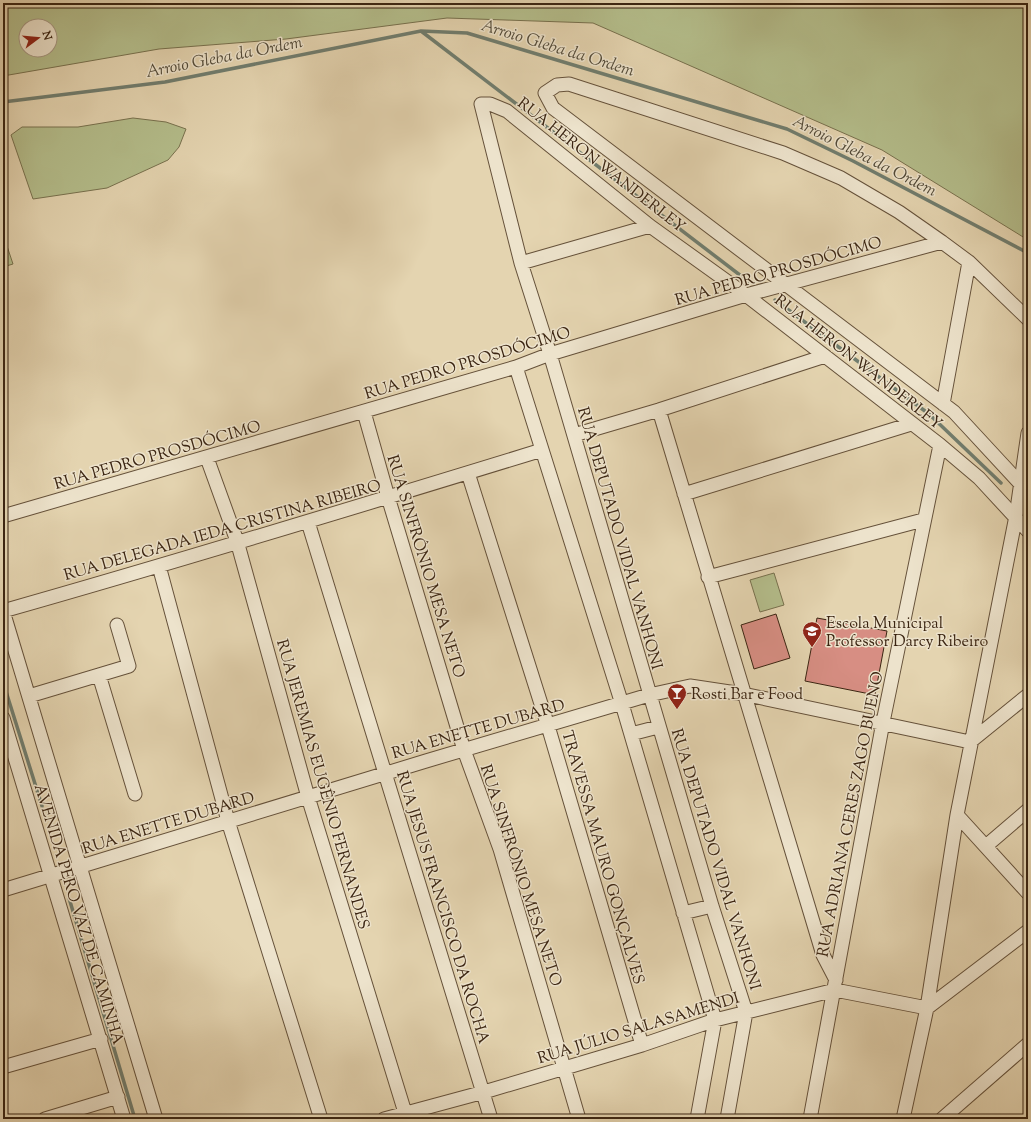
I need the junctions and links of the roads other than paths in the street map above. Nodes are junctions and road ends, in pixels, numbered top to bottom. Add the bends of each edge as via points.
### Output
1 (481, 104) joint
2 (650, 226) junction
3 (942, 242) junction
4 (969, 262) junction
5 (521, 263) junction
6 (785, 285) junction
7 (746, 295) junction
8 (1028, 319) edge
9 (550, 354) junction
10 (825, 356) junction
11 (516, 367) junction
12 (943, 404) junction
13 (659, 410) junction
14 (364, 412) junction
15 (910, 424) junction
16 (574, 435) junction
17 (1028, 436) edge
18 (940, 445) junction
19 (542, 450) junction
20 (207, 458) junction
21 (468, 473) junction
22 (1024, 487) edge
23 (684, 494) junction
24 (388, 497) junction
25 (3, 516) edge
26 (1016, 516) junction
27 (923, 520) junction
28 (308, 522) junction
29 (1028, 531) edge
30 (236, 541) junction
31 (159, 566) junction
32 (708, 577) junction
33 (3, 611) edge
34 (117, 625) dead end
35 (99, 675) junction
36 (743, 694) junction
37 (1028, 694) edge
38 (649, 695) junction
39 (29, 696) junction
40 (622, 704) junction
41 (3, 718) edge
42 (883, 722) junction
43 (548, 726) junction
44 (658, 726) junction
45 (631, 734) junction
46 (970, 742) junction
47 (464, 750) junction
48 (384, 773) junction
49 (135, 794) dead end
50 (308, 797) junction
51 (1028, 810) edge
52 (957, 815) junction
53 (228, 821) junction
54 (986, 846) junction
55 (81, 867) junction
56 (52, 875) junction
57 (3, 890) edge
58 (1028, 893) edge
59 (712, 906) junction
60 (683, 913) junction
61 (1028, 932) edge
62 (835, 985) junction
63 (927, 1008) junction
64 (746, 1012) junction
65 (715, 1020) junction
66 (101, 1039) junction
67 (1028, 1044) edge
68 (642, 1045) junction
69 (3, 1067) edge
70 (564, 1068) junction
71 (484, 1092) junction
72 (118, 1097) junction
73 (406, 1116) edge
74 (45, 1119) edge
75 (124, 1119) edge
76 (156, 1119) edge
77 (321, 1119) edge
78 (384, 1119) edge
79 (492, 1119) edge
80 (579, 1119) edge
81 (697, 1119) edge
82 (727, 1119) edge
83 (810, 1119) edge
84 (903, 1119) edge
85 (942, 1119) edge

1 - 2 street, RUA HERON WANDERLEY via 490,104 507,111
1 - 5 street, RUA DEPUTADO VIDAL VANHONI
2 - 5 street
2 - 7 street, RUA HERON WANDERLEY
3 - 4 street
3 - 6 street, RUA PEDRO PROSDÓCIMO
3 - 6 street, RUA HERON WANDERLEY via 899,212 841,178 783,153 569,84 557,85 545,92 553,108
4 - 8 street
4 - 12 street
5 - 9 street, RUA DEPUTADO VIDAL VANHONI
6 - 7 street, RUA PEDRO PROSDÓCIMO
6 - 12 street, RUA HERON WANDERLEY
7 - 9 street, RUA PEDRO PROSDÓCIMO
7 - 10 street, RUA HERON WANDERLEY
9 - 11 street, RUA PEDRO PROSDÓCIMO
9 - 16 street, RUA DEPUTADO VIDAL VANHONI
10 - 13 street
10 - 15 street, RUA HERON WANDERLEY
11 - 14 street, RUA PEDRO PROSDÓCIMO
11 - 19 street
12 - 22 street, RUA HERON WANDERLEY via 954,412
13 - 16 street
13 - 23 street
14 - 20 street, RUA PEDRO PROSDÓCIMO
14 - 24 street, RUA SINFRÔNIO MESA NETO
15 - 18 street, RUA HERON WANDERLEY
15 - 23 street
16 - 38 street, RUA DEPUTADO VIDAL VANHONI
17 - 22 street
18 - 26 street, RUA HERON WANDERLEY via 979,478
18 - 27 street, RUA ADRIANA CERES ZAGO BUENO
19 - 21 street, RUA DELEGADA IEDA CRISTINA RIBEIRO
19 - 40 street
20 - 25 street, RUA PEDRO PROSDÓCIMO
20 - 30 street, RUA JEREMIAS EUGÊNIO FERNANDES
21 - 24 street, RUA DELEGADA IEDA CRISTINA RIBEIRO
21 - 43 street, TRAVESSA MAURO GONÇALVES
22 - 26 street
23 - 32 street
24 - 28 street, RUA DELEGADA IEDA CRISTINA RIBEIRO
24 - 47 street, RUA SINFRÔNIO MESA NETO
26 - 29 street, RUA HERON WANDERLEY
26 - 46 street
27 - 32 street
27 - 42 street, RUA ADRIANA CERES ZAGO BUENO
28 - 30 street, RUA DELEGADA IEDA CRISTINA RIBEIRO
28 - 48 street, RUA JESUS FRANCISCO DA ROCHA
30 - 31 street, RUA DELEGADA IEDA CRISTINA RIBEIRO
30 - 50 street, RUA JEREMIAS EUGÊNIO FERNANDES
31 - 33 street, RUA DELEGADA IEDA CRISTINA RIBEIRO
31 - 53 street
32 - 36 street
33 - 39 street, AVENIDA PERO VAZ DE CAMINHA
34 - 35 street via 129,666
35 - 39 street
35 - 49 street
36 - 38 street, RUA ENETTE DUBARD via 690,686
36 - 42 street, RUA ENETTE DUBARD
36 - 62 street via 823,956
37 - 46 street
38 - 40 street, RUA ENETTE DUBARD
38 - 44 street, RUA DEPUTADO VIDAL VANHONI
39 - 55 street, AVENIDA PERO VAZ DE CAMINHA
40 - 43 street, RUA ENETTE DUBARD
40 - 45 street
41 - 56 street, AVENIDA PERO VAZ DE CAMINHA
42 - 46 street, RUA ENETTE DUBARD
42 - 62 street, RUA ADRIANA CERES ZAGO BUENO
43 - 47 street, RUA ENETTE DUBARD
43 - 68 street, TRAVESSA MAURO GONÇALVES
44 - 45 street
44 - 59 street, RUA DEPUTADO VIDAL VANHONI
45 - 60 street
46 - 52 street
47 - 48 street, RUA ENETTE DUBARD
47 - 70 street, RUA SINFRÔNIO MESA NETO via 500,849
48 - 50 street, RUA ENETTE DUBARD
48 - 71 street, RUA JESUS FRANCISCO DA ROCHA
50 - 53 street, RUA ENETTE DUBARD
50 - 73 street, RUA JEREMIAS EUGÊNIO FERNANDES
51 - 54 street
52 - 54 street
52 - 63 street
53 - 55 street, RUA ENETTE DUBARD
53 - 77 street
54 - 58 street
55 - 56 street, RUA ENETTE DUBARD
55 - 76 street, AVENIDA PERO VAZ DE CAMINHA
56 - 57 street, RUA ENETTE DUBARD
56 - 66 street, AVENIDA PERO VAZ DE CAMINHA
59 - 60 street
59 - 64 street, RUA DEPUTADO VIDAL VANHONI
60 - 65 street
61 - 63 street
62 - 63 street, RUA JÚLIO SALASAMENDI
62 - 64 street, RUA JÚLIO SALASAMENDI
62 - 83 street, RUA ADRIANA CERES ZAGO BUENO
63 - 84 street
64 - 65 street, RUA JÚLIO SALASAMENDI
64 - 82 street, RUA DEPUTADO VIDAL VANHONI
65 - 68 street, RUA JÚLIO SALASAMENDI
65 - 81 street
66 - 69 street
66 - 72 street, AVENIDA PERO VAZ DE CAMINHA
67 - 85 street
68 - 70 street, RUA JÚLIO SALASAMENDI
70 - 71 street, RUA JÚLIO SALASAMENDI
70 - 80 street, RUA SINFRÔNIO MESA NETO
71 - 73 street, RUA JÚLIO SALASAMENDI
71 - 79 street, RUA JESUS FRANCISCO DA ROCHA
72 - 74 street
72 - 75 street, AVENIDA PERO VAZ DE CAMINHA
73 - 78 street, RUA JÚLIO SALASAMENDI

